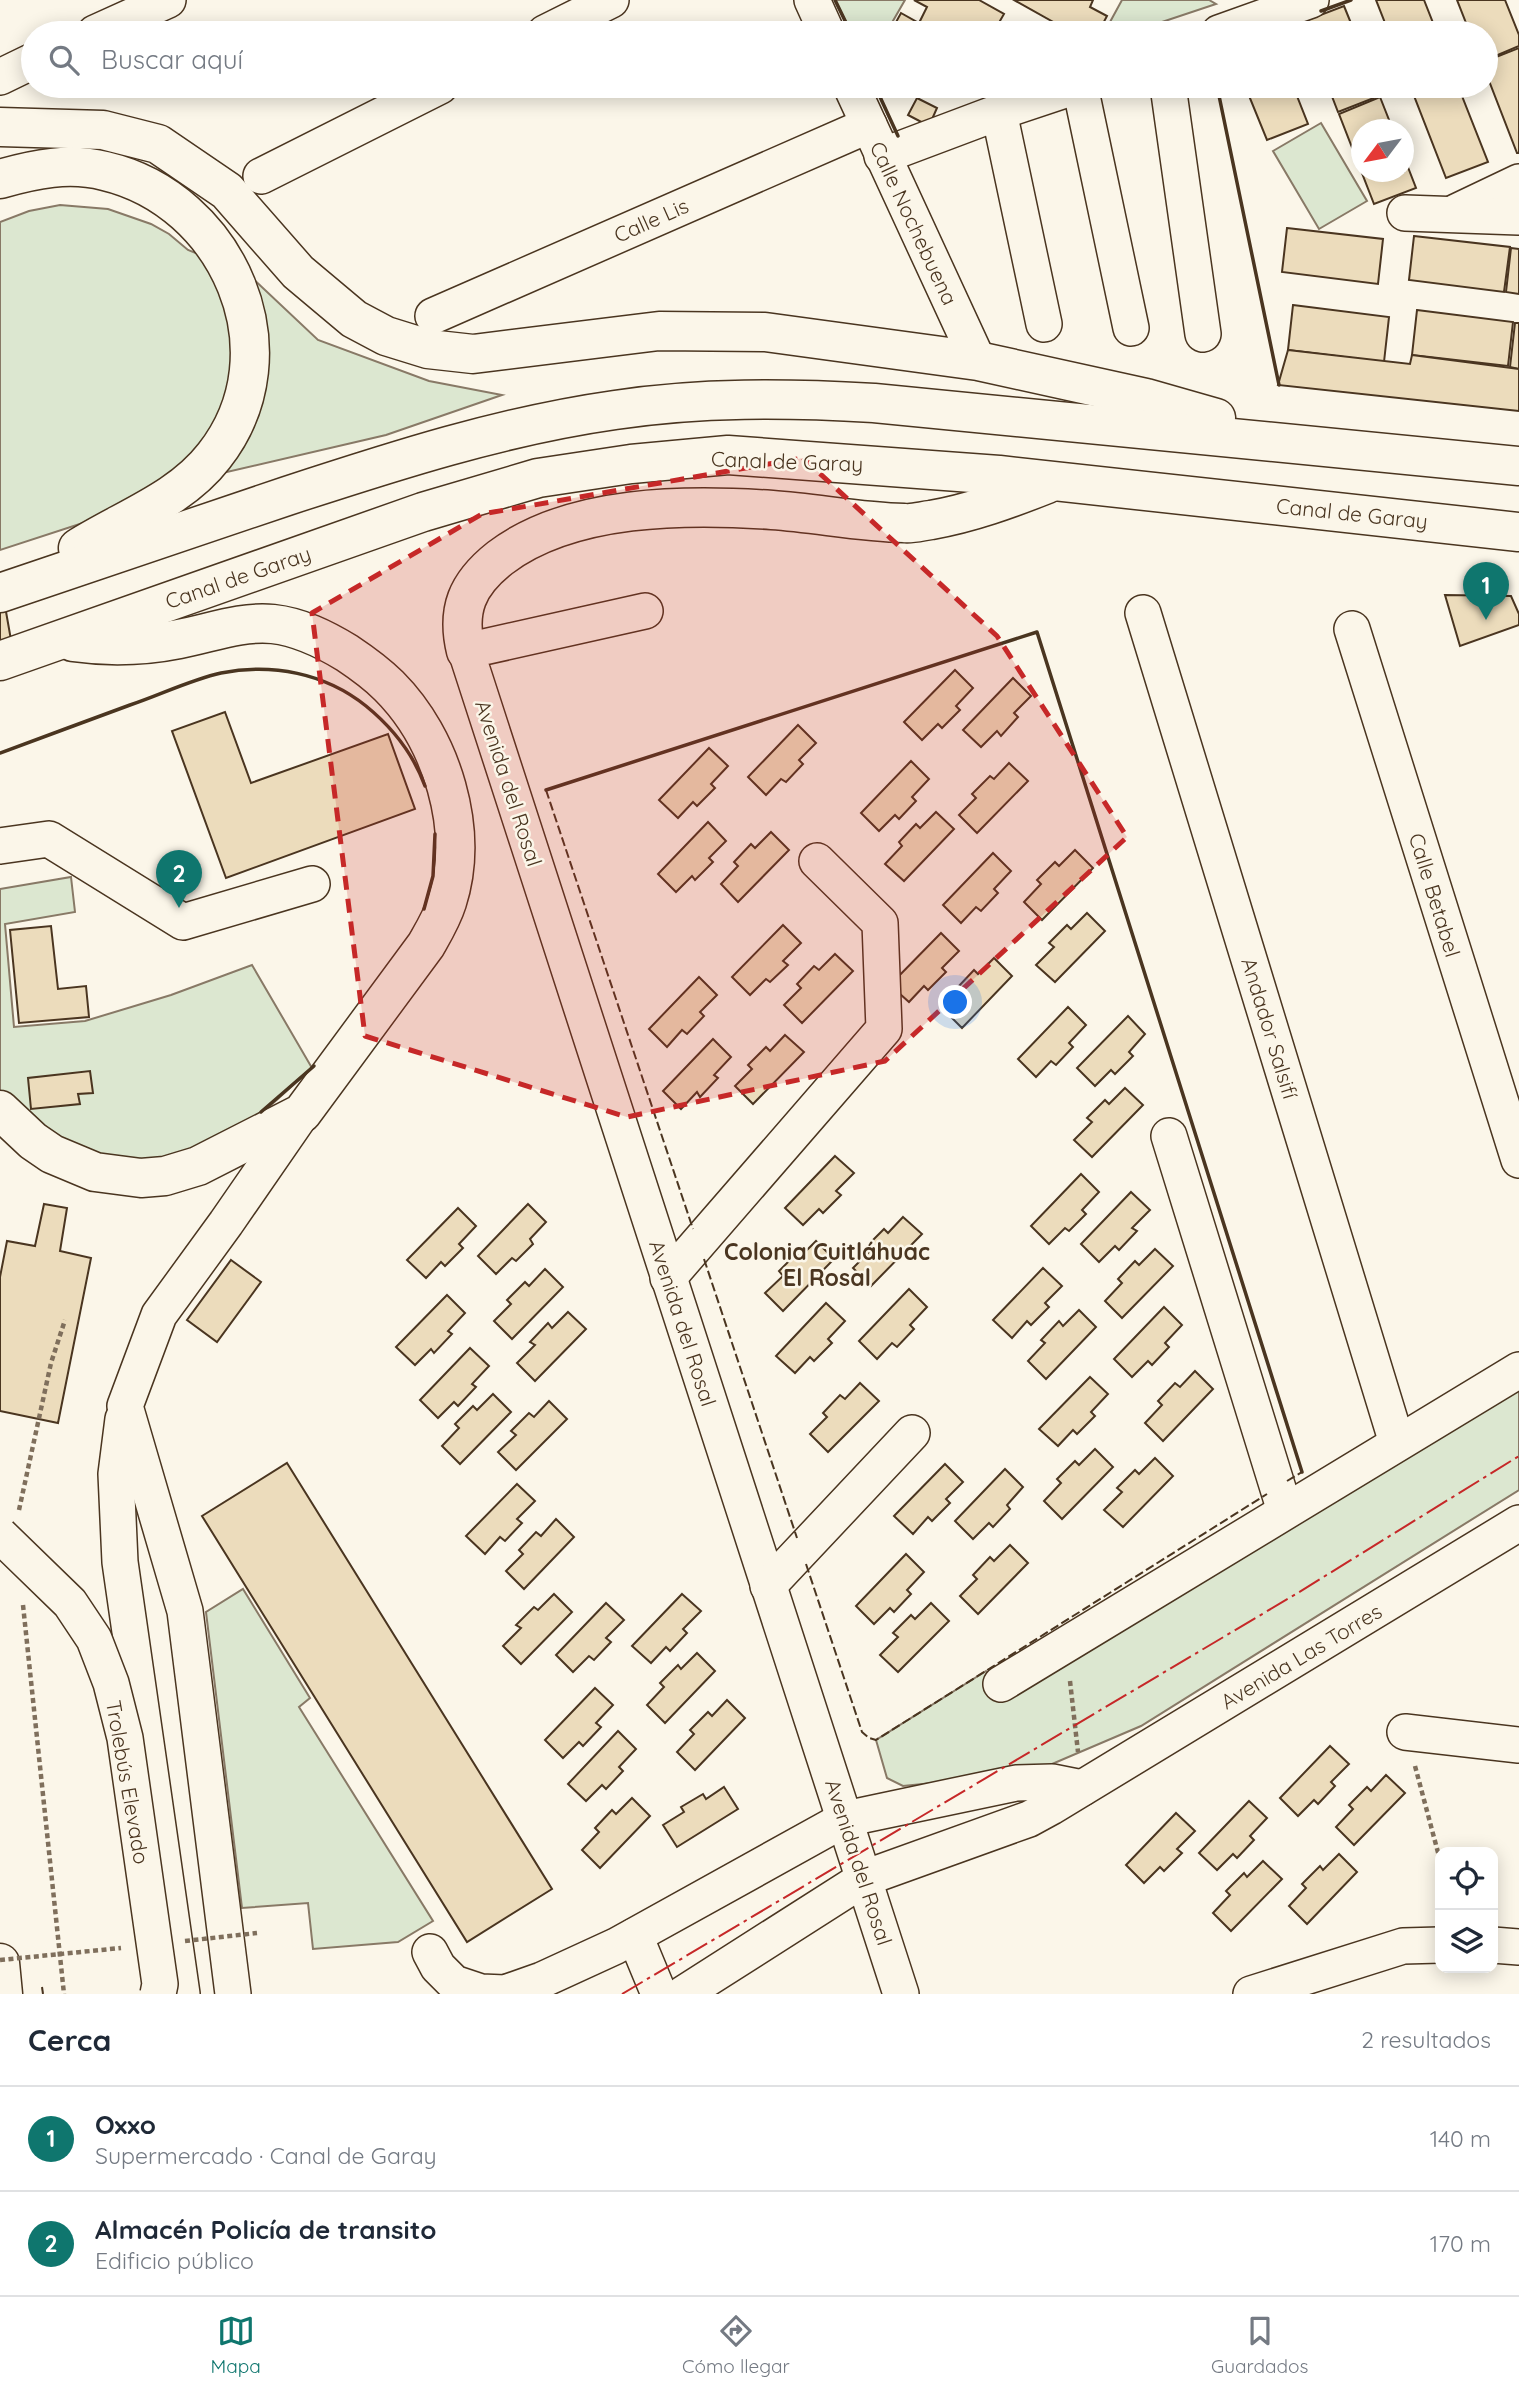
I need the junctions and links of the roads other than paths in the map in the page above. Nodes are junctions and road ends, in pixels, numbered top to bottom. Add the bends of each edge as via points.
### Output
1 (168, 0) edge
2 (611, 0) edge
3 (812, 0) edge
4 (1311, 0) edge
5 (122, 21) edge
6 (569, 21) edge
7 (822, 21) edge
8 (1252, 21) edge
9 (21, 66) edge
10 (0, 76) edge
11 (416, 98) edge
12 (857, 98) edge
13 (1041, 98) edge
14 (1082, 98) edge
15 (1170, 98) edge
16 (999, 111) junction
17 (0, 127) edge
18 (876, 140) junction
19 (261, 176) dead end
20 (0, 179) edge
21 (1519, 182) edge
22 (1405, 213) dead end
23 (1451, 215) junction
24 (1519, 217) edge
25 (433, 316) dead end
26 (1044, 324) dead end
27 (1131, 328) dead end
28 (1203, 334) dead end
29 (978, 361) junction
30 (1258, 440) junction
31 (1519, 466) edge
32 (1055, 481) junction
33 (1519, 532) edge
34 (14, 588) edge
35 (645, 611) dead end
36 (1143, 613) dead end
37 (1352, 629) dead end
38 (58, 640) junction
39 (466, 651) junction
40 (0, 661) edge
41 (0, 846) edge
42 (817, 861) dead end
43 (312, 884) dead end
44 (0, 1110) edge
45 (302, 1113) junction
46 (1170, 1136) dead end
47 (1519, 1160) edge
48 (668, 1278) junction
49 (1519, 1370) edge
50 (125, 1405) junction
51 (912, 1433) dead end
52 (1396, 1443) junction
53 (1285, 1511) junction
54 (1519, 1523) edge
55 (9, 1524) edge
56 (768, 1586) junction
57 (1001, 1684) dead end
58 (1405, 1732) road end
59 (1519, 1745) edge
60 (1082, 1788) junction
61 (845, 1819) junction
62 (865, 1878) junction
63 (626, 1941) junction
64 (1435, 1944) edge
65 (1498, 1945) edge
66 (1519, 1947) edge
67 (430, 1952) dead end
68 (0, 1963) edge
69 (166, 1991) edge
70 (3, 1994) edge
71 (233, 1994) edge
72 (659, 1994) edge
73 (683, 1994) edge
74 (901, 1994) edge
75 (1251, 1994) edge

1 - 5 street
2 - 6 street
3 - 7 street
4 - 8 street
9 - 10 street
11 - 19 street
12 - 18 street, Calle Nochebuena
13 - 16 street, Calle Lis
14 - 27 street
15 - 28 street
16 - 18 street, Calle Lis
16 - 26 street
17 - 29 main road via 103,130 158,144 227,191 298,272 354,319 386,336 428,349 473,354 659,331 765,332
18 - 25 street, Calle Lis
18 - 29 street, Calle Nochebuena
20 - 34 main road via 39,169 80,166 117,174 173,202 207,233 235,277 249,333 246,388 239,413 228,437 200,473
21 - 23 street
22 - 23 street
23 - 24 street
29 - 30 main road via 1159,402 1224,421
30 - 31 main road
30 - 34 main road via 874,403 771,398 614,410 477,438 393,461
32 - 33 main road, Canal de Garay
32 - 38 main road, Canal de Garay via 728,455 538,478 423,512
32 - 39 main road via 969,511 907,524 728,508 638,512 568,524 522,544 476,581 462,621
35 - 39 street
36 - 52 street, Andador Salsifí
37 - 47 street, Calle Betabel
38 - 40 main road, Canal de Garay
38 - 45 main road via 118,646 252,624 298,629 341,650 390,686 425,736 454,823 452,879 438,925
39 - 48 street, Avenida del Rosal
41 - 43 street via 49,839 183,922
42 - 48 street via 880,923 884,1029
44 - 45 main road via 33,1141 73,1164 118,1177 141,1178 198,1166
45 - 50 street via 159,1315
46 - 53 street
48 - 56 street, Avenida del Rosal
49 - 52 street
50 - 69 street via 116,1474 120,1562
50 - 71 street via 185,1611
51 - 56 street
52 - 53 street
53 - 57 street
54 - 60 street, Avenida Las Torres
55 - 69 street, Trolebús Elevado, bridge via 94,1639 111,1683 125,1738
56 - 61 street, Avenida del Rosal
58 - 59 street
60 - 61 street via 1052,1782 1016,1783
60 - 62 street, Avenida Las Torres via 1029,1819
61 - 62 street, Avenida del Rosal
61 - 63 street
62 - 73 street, Avenida Las Torres
62 - 74 street, Avenida del Rosal
63 - 67 street via 505,1993 481,1992 454,1983
63 - 72 street
64 - 75 street via 1403,1946
65 - 66 street
68 - 70 main road

